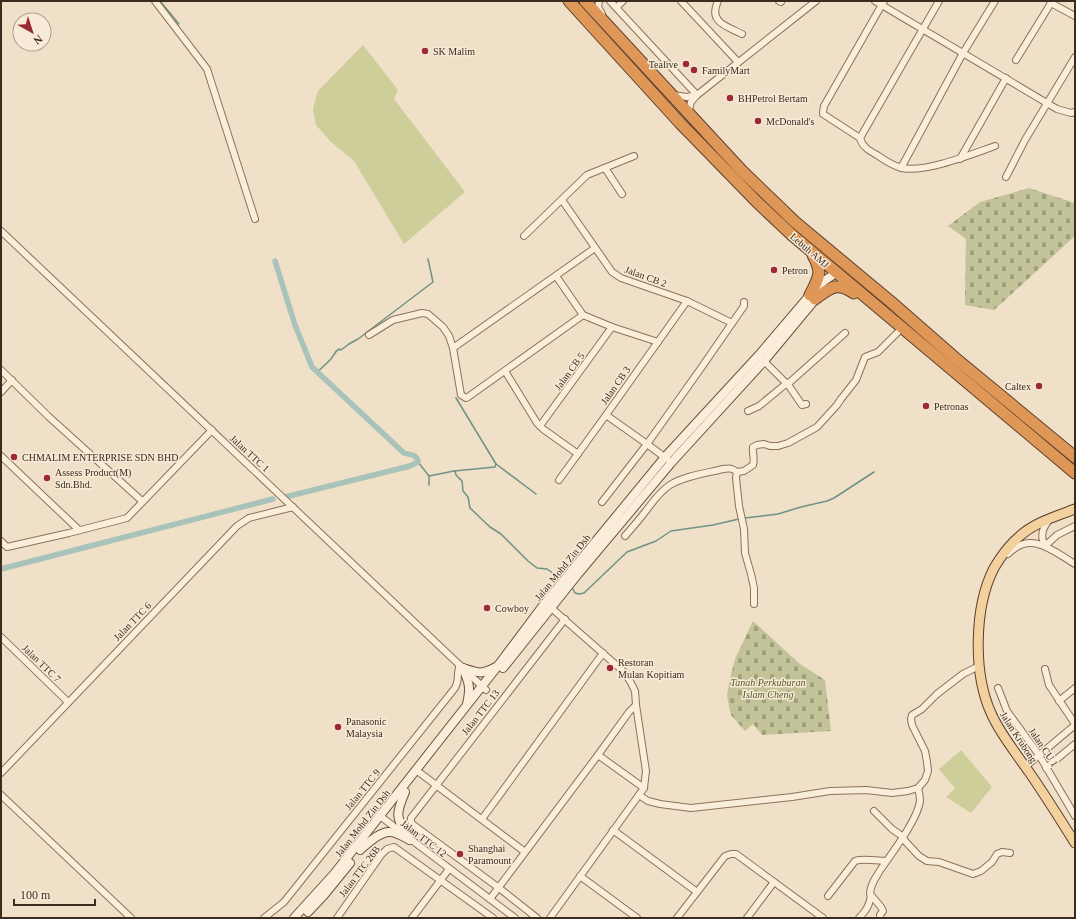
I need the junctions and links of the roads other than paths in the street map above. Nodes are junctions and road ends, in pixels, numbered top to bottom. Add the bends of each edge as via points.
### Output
1 (155, 1) edge
2 (569, 1) edge
3 (585, 1) edge
4 (600, 1) edge
5 (610, 1) edge
6 (623, 1) edge
7 (681, 1) edge
8 (718, 1) edge
9 (816, 1) edge
10 (874, 1) edge
11 (939, 1) edge
12 (995, 1) edge
13 (1051, 2) edge
14 (883, 3) edge
15 (617, 8) junction
16 (1075, 16) edge
17 (603, 21) junction
18 (922, 29) junction
19 (742, 34) dead end
20 (963, 53) junction
21 (1075, 57) edge
22 (1016, 60) dead end
23 (738, 62) junction
24 (1006, 78) junction
25 (671, 95) junction
26 (697, 95) junction
27 (1047, 103) junction
28 (1075, 112) edge
29 (688, 113) junction
30 (860, 138) junction
31 (994, 146) dead end
32 (634, 156) dead end
33 (960, 159) junction
34 (605, 168) junction
35 (901, 168) junction
36 (1006, 177) dead end
37 (622, 194) dead end
38 (562, 200) junction
39 (772, 200) junction
40 (254, 219) dead end
41 (1, 231) edge
42 (524, 236) dead end
43 (596, 248) junction
44 (812, 252) junction
45 (836, 273) junction
46 (556, 276) junction
47 (878, 292) junction
48 (813, 297) junction
49 (687, 301) junction
50 (744, 302) dead end
51 (877, 307) junction
52 (583, 315) junction
53 (732, 323) junction
54 (612, 327) junction
55 (902, 328) junction
56 (845, 333) dead end
57 (369, 335) dead end
58 (658, 342) junction
59 (453, 348) junction
60 (761, 358) junction
61 (1, 370) edge
62 (505, 371) junction
63 (12, 380) junction
64 (787, 383) junction
65 (1, 392) edge
66 (806, 404) dead end
67 (748, 410) dead end
68 (606, 415) junction
69 (540, 426) junction
70 (212, 430) junction
71 (647, 444) junction
72 (578, 454) junction
73 (1, 456) edge
74 (1075, 457) edge
75 (668, 460) junction
76 (737, 472) junction
77 (1075, 473) edge
78 (559, 480) dead end
79 (142, 501) junction
80 (602, 502) dead end
81 (293, 507) junction
82 (1075, 509) edge
83 (1051, 518) junction
84 (1075, 526) edge
85 (79, 530) junction
86 (625, 536) dead end
87 (1, 541) edge
88 (1046, 546) junction
89 (1075, 564) edge
90 (992, 572) junction
91 (754, 604) dead end
92 (548, 605) junction
93 (565, 619) junction
94 (1, 638) edge
95 (603, 653) junction
96 (461, 666) junction
97 (979, 666) junction
98 (497, 667) junction
99 (1045, 669) dead end
100 (484, 688) junction
101 (998, 688) dead end
102 (1075, 688) edge
103 (1059, 701) junction
104 (68, 702) junction
105 (636, 705) junction
106 (466, 707) junction
107 (1075, 724) edge
108 (1075, 744) edge
109 (598, 755) junction
110 (1039, 755) junction
111 (1025, 767) junction
112 (1046, 768) junction
113 (1, 773) edge
114 (420, 773) junction
115 (437, 785) junction
116 (644, 788) junction
117 (918, 788) junction
118 (405, 792) junction
119 (1, 795) edge
120 (639, 795) junction
121 (874, 811) dead end
122 (1074, 812) edge
123 (381, 818) junction
124 (482, 819) junction
125 (613, 830) junction
126 (902, 836) junction
127 (410, 840) junction
128 (1075, 843) edge
129 (360, 850) junction
130 (525, 852) junction
131 (1010, 853) dead end
132 (886, 861) junction
133 (449, 869) junction
134 (580, 876) junction
135 (440, 880) junction
136 (774, 882) junction
137 (499, 888) junction
138 (697, 892) junction
139 (828, 896) dead end
140 (871, 896) junction
141 (490, 899) junction
142 (820, 917) edge
143 (130, 918) edge
144 (264, 918) edge
145 (294, 918) edge
146 (301, 918) edge
147 (337, 918) edge
148 (412, 918) edge
149 (493, 918) edge
150 (515, 918) edge
151 (537, 918) edge
152 (550, 918) edge
153 (637, 918) edge
154 (677, 918) edge
155 (747, 918) edge
156 (859, 918) edge
157 (880, 918) edge

1 - 40 street via 207,69
2 - 44 highway, Lebuh AMJ via 690,134 757,202
3 - 17 highway, Lebuh AMJ
4 - 17 street via 598,7
5 - 15 street
6 - 15 street
7 - 23 street
8 - 19 street via 714,13 716,18
9 - 23 street
10 - 14 street
11 - 18 street
12 - 20 street
13 - 16 street
13 - 22 street
14 - 18 street
14 - 30 street via 824,106 825,116
15 - 26 street
17 - 25 highway, Lebuh AMJ
18 - 20 street
18 - 30 street
20 - 24 street
20 - 35 street
21 - 27 street
23 - 26 street
24 - 27 street
24 - 33 street
25 - 26 street
25 - 29 highway, Lebuh AMJ
26 - 29 street via 692,100
27 - 28 street via 1063,111
27 - 36 street
29 - 39 highway, Lebuh AMJ
30 - 35 street via 870,151
31 - 33 street
32 - 34 street
33 - 35 street via 931,166
34 - 37 street
34 - 38 street via 587,175
38 - 42 street
38 - 43 street, Jalan CB 2
39 - 45 highway via 774,208 830,257 835,264
39 - 47 highway, Lebuh AMJ
41 - 70 street, Jalan TTC 1
43 - 46 street
43 - 49 street, Jalan CB 2 via 612,272 621,278
44 - 45 highway, Lebuh AMJ
44 - 48 highway via 820,273
45 - 47 highway via 848,273
45 - 48 main road, Jalan Mohd Zin Dsh
45 - 51 highway, Lebuh AMJ
46 - 52 street
46 - 59 street
47 - 74 highway, Lebuh AMJ
48 - 51 highway via 832,288 843,287
48 - 60 main road, Jalan Mohd Zin Dsh
49 - 53 street, Jalan CB 2
49 - 58 street, Jalan CB 3
50 - 53 street
51 - 55 highway, Lebuh AMJ
52 - 54 street
52 - 62 street
53 - 71 street
54 - 58 street
54 - 69 street, Jalan CB 5
55 - 76 street via 878,352 865,357 856,380 817,427 788,443 753,447 753,465
55 - 77 highway, Lebuh AMJ
56 - 64 street
57 - 59 street via 393,320 425,313 443,327
58 - 68 street, Jalan CB 3
59 - 62 street via 461,395 466,398
60 - 64 street
60 - 75 main road, Jalan Mohd Zin Dsh
61 - 63 street
62 - 69 street
63 - 65 street
63 - 79 street
64 - 66 street via 802,405
64 - 67 street via 759,406
68 - 71 street
68 - 72 street, Jalan CB 3
69 - 72 street
70 - 79 street
70 - 81 street, Jalan TTC 1
71 - 75 street
71 - 80 street
72 - 78 street, Jalan CB 3
73 - 85 street
75 - 92 main road, Jalan Mohd Zin Dsh via 578,574
76 - 86 street via 730,468 723,469 679,480 670,485 655,498
76 - 91 street via 745,553 752,574
79 - 85 street via 127,518
81 - 96 street, Jalan TTC 1
81 - 104 street, Jalan TTC 6 via 249,518 237,526
82 - 83 main road, Jalan Krubong
83 - 88 street via 1042,535
83 - 90 main road, Jalan Krubong via 1016,539
84 - 88 street via 1057,535
85 - 87 street via 8,547
88 - 89 street
88 - 90 street via 1034,542 1018,546 1008,553
90 - 97 main road, Jalan Krubong via 981,612
92 - 93 street
92 - 98 main road, Jalan Mohd Zin Dsh
92 - 100 main road, Jalan Mohd Zin Dsh
93 - 95 street
93 - 115 street, Jalan TTC 13
94 - 104 street, Jalan TTC 7
95 - 105 street via 630,681
95 - 124 street
96 - 98 main road via 480,673
96 - 100 street, Jalan TTC 1
96 - 106 main road via 470,688
96 - 144 street, Jalan TTC 9 via 458,669 458,683 455,688 284,902
97 - 111 main road, Jalan Krubong via 983,689 992,714
97 - 117 street via 963,674 912,715 912,726 925,751 928,770 925,780
98 - 100 main road, Jalan Mohd Zin Dsh
99 - 103 street via 1047,680
100 - 106 main road, Jalan Mohd Zin Dsh
100 - 114 main road, Jalan Mohd Zin Dsh
101 - 110 street, Jalan CU 1 via 1007,712
102 - 103 street
103 - 107 street
104 - 113 street, Jalan TTC 6
105 - 109 street
105 - 116 street via 646,771
106 - 123 main road, Jalan Mohd Zin Dsh
107 - 110 street
108 - 112 street
109 - 116 street
109 - 130 street
110 - 111 street
110 - 112 street, Jalan CU 1
111 - 128 main road, Jalan Krubong
112 - 122 street, Jalan CU 1
114 - 115 street
114 - 118 main road, Jalan Mohd Zin Dsh
115 - 124 street
115 - 137 street, Jalan TTC 13 via 411,818 412,824
116 - 120 street
117 - 120 street via 892,793 866,790 830,791 691,808 660,804
117 - 126 street via 920,801 911,823
118 - 123 main road, Jalan Mohd Zin Dsh
118 - 127 main road via 399,805 398,816
119 - 143 street
120 - 125 street
121 - 126 street
123 - 127 street, Jalan TTC 12
123 - 129 main road, Jalan Mohd Zin Dsh
123 - 145 main road, Jalan Mohd Zin Dsh
124 - 130 street
125 - 134 street
125 - 138 street
126 - 131 street via 919,856 927,861 939,862 972,874 981,871 997,854
126 - 132 street
127 - 129 main road via 390,831 373,839
127 - 133 street, Jalan TTC 12
129 - 146 main road, Jalan Mohd Zin Dsh via 324,895
130 - 137 street
132 - 139 street via 855,861
132 - 140 street via 870,888
133 - 135 street
133 - 141 street, Jalan TTC 12
134 - 152 street
134 - 153 street
135 - 147 street, Jalan TTC 26B via 394,847 387,849
135 - 148 street
135 - 149 street
136 - 138 street via 736,854 731,854 725,856
136 - 142 street
136 - 155 street
137 - 141 street
137 - 151 street
138 - 154 street
140 - 156 street via 865,913
140 - 157 street via 881,906 883,911
141 - 150 street, Jalan TTC 12

